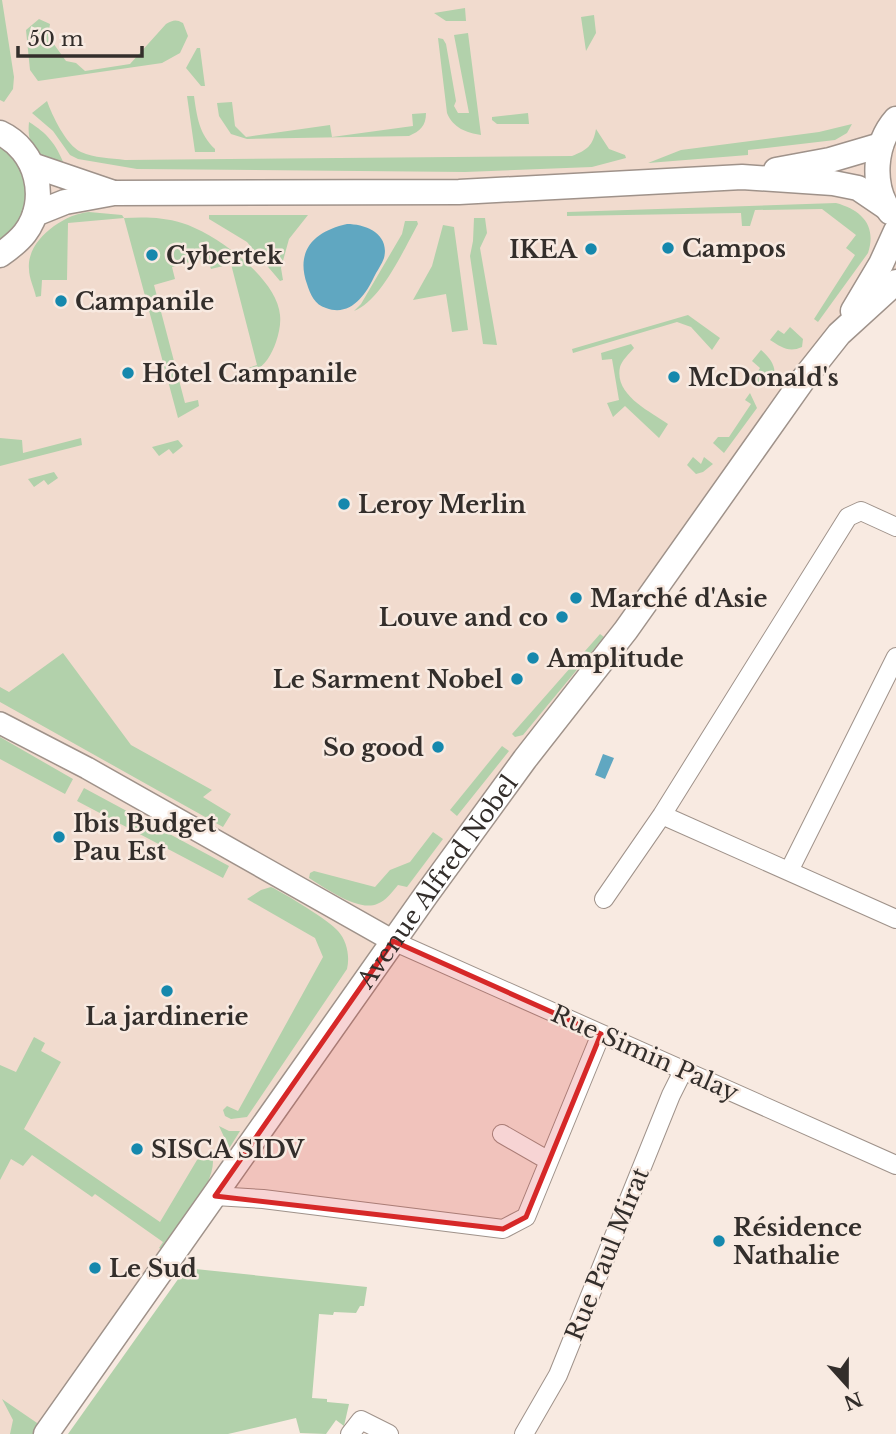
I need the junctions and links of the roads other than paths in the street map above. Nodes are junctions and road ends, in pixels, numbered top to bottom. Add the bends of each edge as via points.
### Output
1 (896, 119) edge
2 (0, 133) edge
3 (881, 145) junction
4 (32, 166) junction
5 (742, 177) junction
6 (114, 193) junction
7 (35, 214) junction
8 (891, 214) edge
9 (896, 231) edge
10 (0, 254) edge
11 (896, 282) edge
12 (839, 334) junction
13 (896, 527) edge
14 (896, 657) edge
15 (0, 723) edge
16 (662, 815) junction
17 (789, 871) junction
18 (604, 899) dead end
19 (896, 919) edge
20 (393, 941) junction
21 (601, 1034) junction
22 (683, 1071) junction
23 (502, 1133) dead end
24 (549, 1161) junction
25 (896, 1165) edge
26 (215, 1196) junction
27 (46, 1434) edge
28 (350, 1434) edge
29 (388, 1434) edge
30 (524, 1434) edge

1 - 3 main road
2 - 4 main road via 20,147
3 - 5 main road
3 - 8 main road via 879,187
4 - 6 main road
4 - 7 main road via 37,181
5 - 6 main road via 459,192
5 - 8 main road via 858,188
6 - 7 main road via 65,202
7 - 10 main road via 15,245
9 - 12 main road, Avenue Alfred Nobel
11 - 12 main road, Avenue Alfred Nobel
12 - 20 main road, Avenue Alfred Nobel via 626,630
13 - 16 street via 861,512 848,517
14 - 17 street
15 - 20 street
16 - 17 street
16 - 18 street
17 - 19 street
20 - 21 street, Rue Simin Palay
20 - 26 main road, Avenue Alfred Nobel
21 - 22 street, Rue Simin Palay
21 - 24 street
22 - 25 street, Rue Simin Palay
22 - 30 street, Rue Paul Mirat via 558,1375
23 - 24 street
24 - 26 street via 526,1217 503,1229
26 - 27 main road, Avenue Alfred Nobel
28 - 29 street via 360,1420

